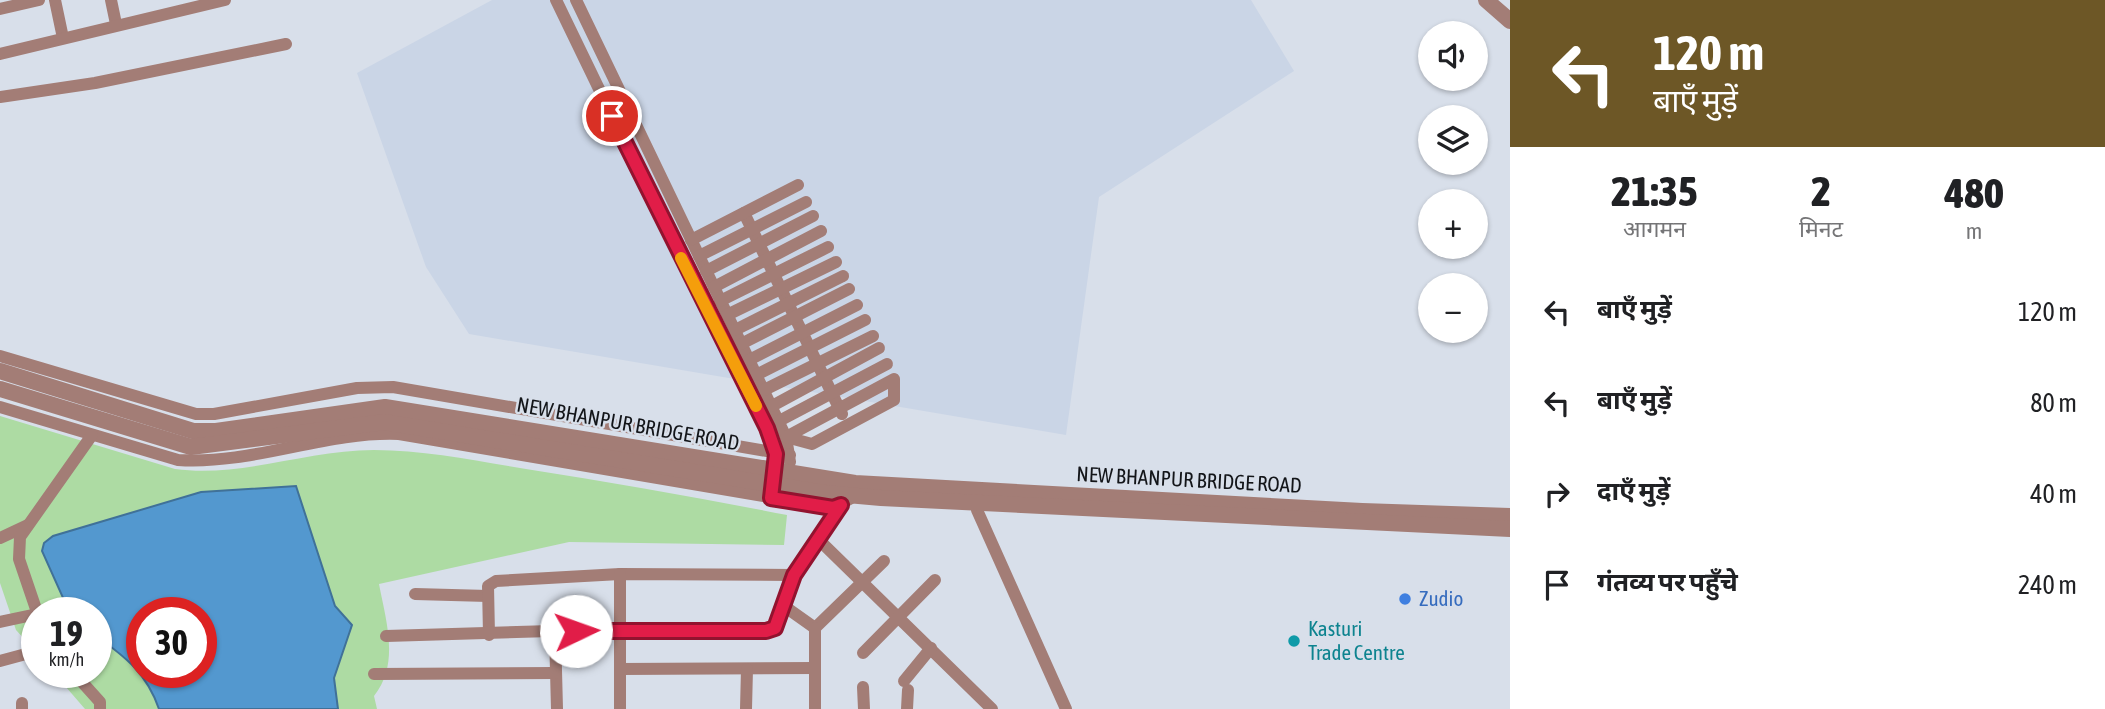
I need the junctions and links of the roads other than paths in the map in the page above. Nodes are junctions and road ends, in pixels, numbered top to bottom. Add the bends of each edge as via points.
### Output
1 (38, 0) edge
2 (55, 0) edge
3 (111, 0) edge
4 (225, 0) edge
5 (555, 0) edge
6 (576, 0) edge
7 (1486, 0) edge
8 (8, 5) edge
9 (168, 7) edge
10 (1507, 13) edge
11 (116, 24) junction
12 (63, 38) junction
13 (286, 44) dead end
14 (0, 54) edge
15 (0, 97) edge
16 (798, 185) dead end
17 (806, 202) dead end
18 (744, 213) junction
19 (813, 216) dead end
20 (752, 229) junction
21 (821, 232) dead end
22 (691, 240) junction
23 (759, 244) junction
24 (828, 247) dead end
25 (699, 256) junction
26 (767, 260) junction
27 (836, 262) dead end
28 (706, 271) junction
29 (774, 274) junction
30 (842, 275) dead end
31 (714, 288) junction
32 (781, 289) junction
33 (849, 289) dead end
34 (720, 301) junction
35 (788, 303) junction
36 (857, 305) dead end
37 (727, 315) junction
38 (794, 317) junction
39 (864, 320) dead end
40 (735, 330) junction
41 (802, 333) junction
42 (741, 344) junction
43 (809, 348) junction
44 (0, 356) edge
45 (749, 360) junction
46 (817, 364) junction
47 (887, 364) dead end
48 (0, 371) edge
49 (756, 375) junction
50 (824, 378) junction
51 (0, 389) edge
52 (764, 390) junction
53 (831, 393) junction
54 (772, 406) junction
55 (0, 407) edge
56 (838, 408) junction
57 (779, 421) junction
58 (847, 425) junction
59 (92, 435) junction
60 (786, 437) junction
61 (790, 455) junction
62 (773, 476) junction
63 (789, 487) junction
64 (855, 496) junction
65 (978, 503) junction
66 (841, 505) junction
67 (1510, 516) edge
68 (1362, 518) junction
69 (29, 524) junction
70 (1510, 529) edge
71 (0, 538) edge
72 (819, 540) junction
73 (884, 561) dead end
74 (620, 574) junction
75 (794, 575) junction
76 (935, 580) dead end
77 (862, 582) junction
78 (415, 594) dead end
79 (488, 596) junction
80 (32, 597) edge
81 (784, 606) junction
82 (21, 617) edge
83 (900, 617) junction
84 (0, 622) edge
85 (815, 628) junction
86 (620, 629) junction
87 (555, 632) junction
88 (489, 635) junction
89 (386, 636) dead end
90 (931, 648) junction
91 (863, 653) dead end
92 (21, 656) edge
93 (0, 662) edge
94 (620, 668) junction
95 (815, 668) junction
96 (747, 669) junction
97 (555, 673) junction
98 (374, 674) dead end
99 (863, 687) dead end
100 (87, 688) edge
101 (100, 709) edge
102 (556, 709) edge
103 (620, 709) edge
104 (746, 709) edge
105 (814, 709) edge
106 (864, 709) edge
107 (907, 709) edge
108 (992, 709) edge
109 (1066, 709) edge

1 - 8 street
2 - 12 street
3 - 11 street
4 - 9 street
5 - 62 street via 767,428
6 - 22 street
7 - 10 street
9 - 11 street
11 - 12 street
12 - 14 street
13 - 15 street via 95,83
16 - 18 street
17 - 20 street
18 - 20 street
18 - 22 street
19 - 23 street
20 - 23 street
20 - 25 street
21 - 26 street
22 - 25 street
23 - 26 street
23 - 28 street
24 - 29 street
25 - 28 street
26 - 29 street
26 - 31 street
27 - 32 street
28 - 31 street
29 - 32 street
29 - 34 street
30 - 35 street
31 - 34 street
32 - 35 street
32 - 37 street
33 - 38 street
34 - 37 street
35 - 38 street
35 - 40 street
36 - 41 street
37 - 40 street
38 - 41 street
38 - 42 street
39 - 43 street
40 - 42 street
41 - 43 street
41 - 45 street
42 - 45 street
43 - 46 street
43 - 49 street
44 - 62 street via 196,414 357,388 393,387
45 - 49 street
46 - 50 street
46 - 50 street via 876,342
46 - 52 street
47 - 53 street
48 - 62 street, NEW BHANPUR BRIDGE ROAD via 193,430 216,431 385,407
49 - 52 street
50 - 53 street
50 - 54 street
51 - 62 street, NEW BHANPUR BRIDGE ROAD via 191,447 384,422
52 - 54 street
53 - 56 street
53 - 57 street
54 - 57 street
55 - 59 street
56 - 58 street
56 - 58 street via 894,379 894,400
56 - 60 street
57 - 60 street
58 - 60 street via 812,444
59 - 62 street via 193,461 373,434
59 - 69 street
60 - 61 street
61 - 62 street
61 - 63 street
62 - 63 street, NEW BHANPUR BRIDGE ROAD
63 - 64 street, NEW BHANPUR BRIDGE ROAD
63 - 66 street via 833,508
63 - 68 street, NEW BHANPUR BRIDGE ROAD via 855,482
64 - 65 street, NEW BHANPUR BRIDGE ROAD
64 - 66 street
65 - 68 street, NEW BHANPUR BRIDGE ROAD
65 - 109 street via 977,510
66 - 72 street
67 - 68 street, NEW BHANPUR BRIDGE ROAD
68 - 70 street, NEW BHANPUR BRIDGE ROAD
69 - 71 street
69 - 80 street via 17,548
72 - 75 street
72 - 77 street
73 - 77 street
74 - 75 street
74 - 79 street via 496,581 488,586
74 - 86 street
75 - 81 street
76 - 83 street
77 - 83 street
77 - 85 street
78 - 79 street
79 - 88 street
81 - 85 street
81 - 86 street via 775,628 766,631
82 - 84 street
83 - 90 street
83 - 91 street
85 - 95 street
86 - 87 street
86 - 94 street
87 - 88 street
87 - 97 street
88 - 89 street
90 - 107 street via 906,685
90 - 108 street
92 - 93 street
94 - 96 street
94 - 103 street
95 - 96 street
95 - 105 street
96 - 104 street
97 - 98 street
97 - 102 street
99 - 106 street
100 - 101 street via 100,702

